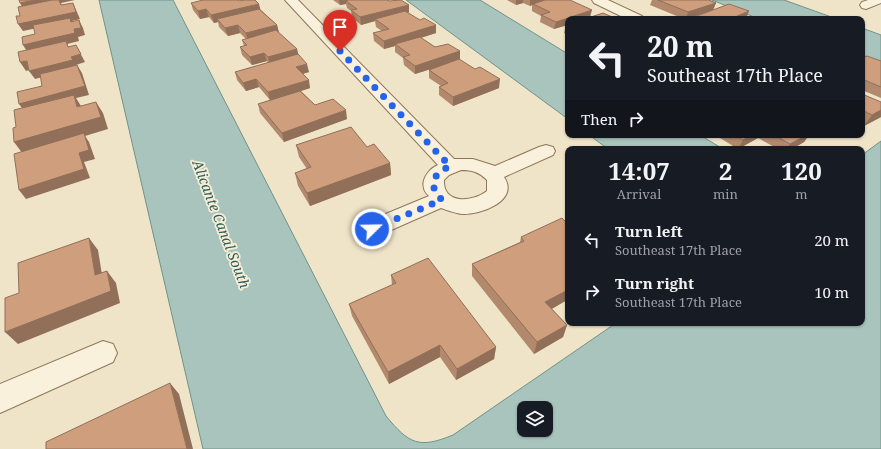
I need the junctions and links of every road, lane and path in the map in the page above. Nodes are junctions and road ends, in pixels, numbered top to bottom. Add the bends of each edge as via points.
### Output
1 (291, 0) edge
2 (598, 0) edge
3 (879, 0) edge
4 (866, 5) dead end
5 (631, 16) edge
6 (546, 151) dead end
7 (450, 166) junction
8 (494, 174) junction
9 (442, 200) junction
10 (372, 229) dead end
11 (103, 353) dead end
12 (0, 399) edge

1 - 7 street
2 - 5 street
3 - 4 street
6 - 8 street
7 - 8 street via 478,166
7 - 9 street via 433,181 436,194
8 - 9 street via 499,187 490,200 482,204 461,206
9 - 10 street
11 - 12 street

